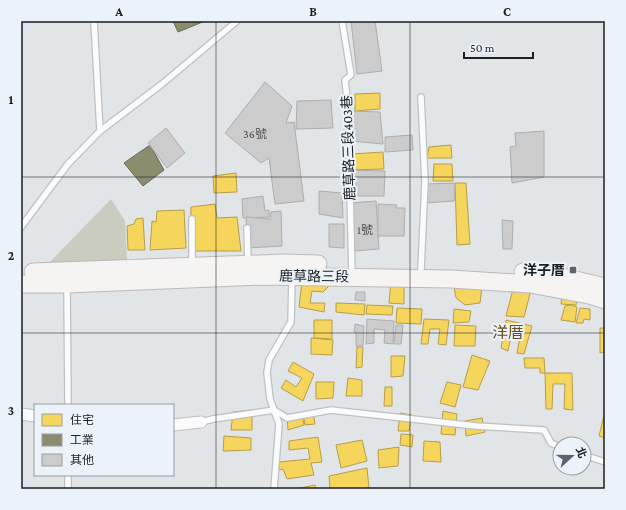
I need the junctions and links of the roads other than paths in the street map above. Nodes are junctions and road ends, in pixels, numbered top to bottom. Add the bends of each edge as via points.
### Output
1 (94, 21) edge
2 (238, 21) edge
3 (342, 21) edge
4 (421, 97) dead end
5 (100, 131) junction
6 (192, 219) dead end
7 (21, 227) edge
8 (247, 228) dead end
9 (422, 269) junction
10 (248, 270) junction
11 (21, 272) edge
12 (192, 272) junction
13 (352, 272) junction
14 (292, 275) junction
15 (563, 283) junction
16 (21, 284) edge
17 (67, 284) junction
18 (597, 291) edge
19 (68, 404) edge
20 (274, 410) junction
21 (21, 414) edge
22 (34, 416) edge
23 (201, 422) joint
24 (174, 425) edge
25 (552, 444) edge
26 (592, 458) edge
27 (605, 462) edge
28 (68, 476) edge
29 (68, 489) edge
30 (274, 489) edge

1 - 5 lane
2 - 5 lane
3 - 13 lane, 鹿草路三段403巷 via 351,75 345,80
4 - 9 lane via 425,182
5 - 7 lane via 68,164
6 - 12 lane
8 - 10 lane
9 - 13 main road, 鹿草路三段
9 - 15 main road, 鹿草路三段 via 528,272
10 - 12 main road, 鹿草路三段
10 - 13 main road, 鹿草路三段 via 286,263
10 - 14 main road, 鹿草路三段
11 - 12 main road, 鹿草路三段
12 - 17 main road, 鹿草路三段
13 - 14 main road, 鹿草路三段
13 - 15 main road, 鹿草路三段 via 530,284
14 - 20 lane via 291,322 269,360 267,373
15 - 18 main road, 鹿草路三段
16 - 17 main road, 鹿草路三段
17 - 19 lane
20 - 23 lane
20 - 25 lane via 287,418 331,410 476,426 544,430
20 - 30 lane via 279,424
21 - 22 street
23 - 24 street
26 - 27 lane
28 - 29 lane

